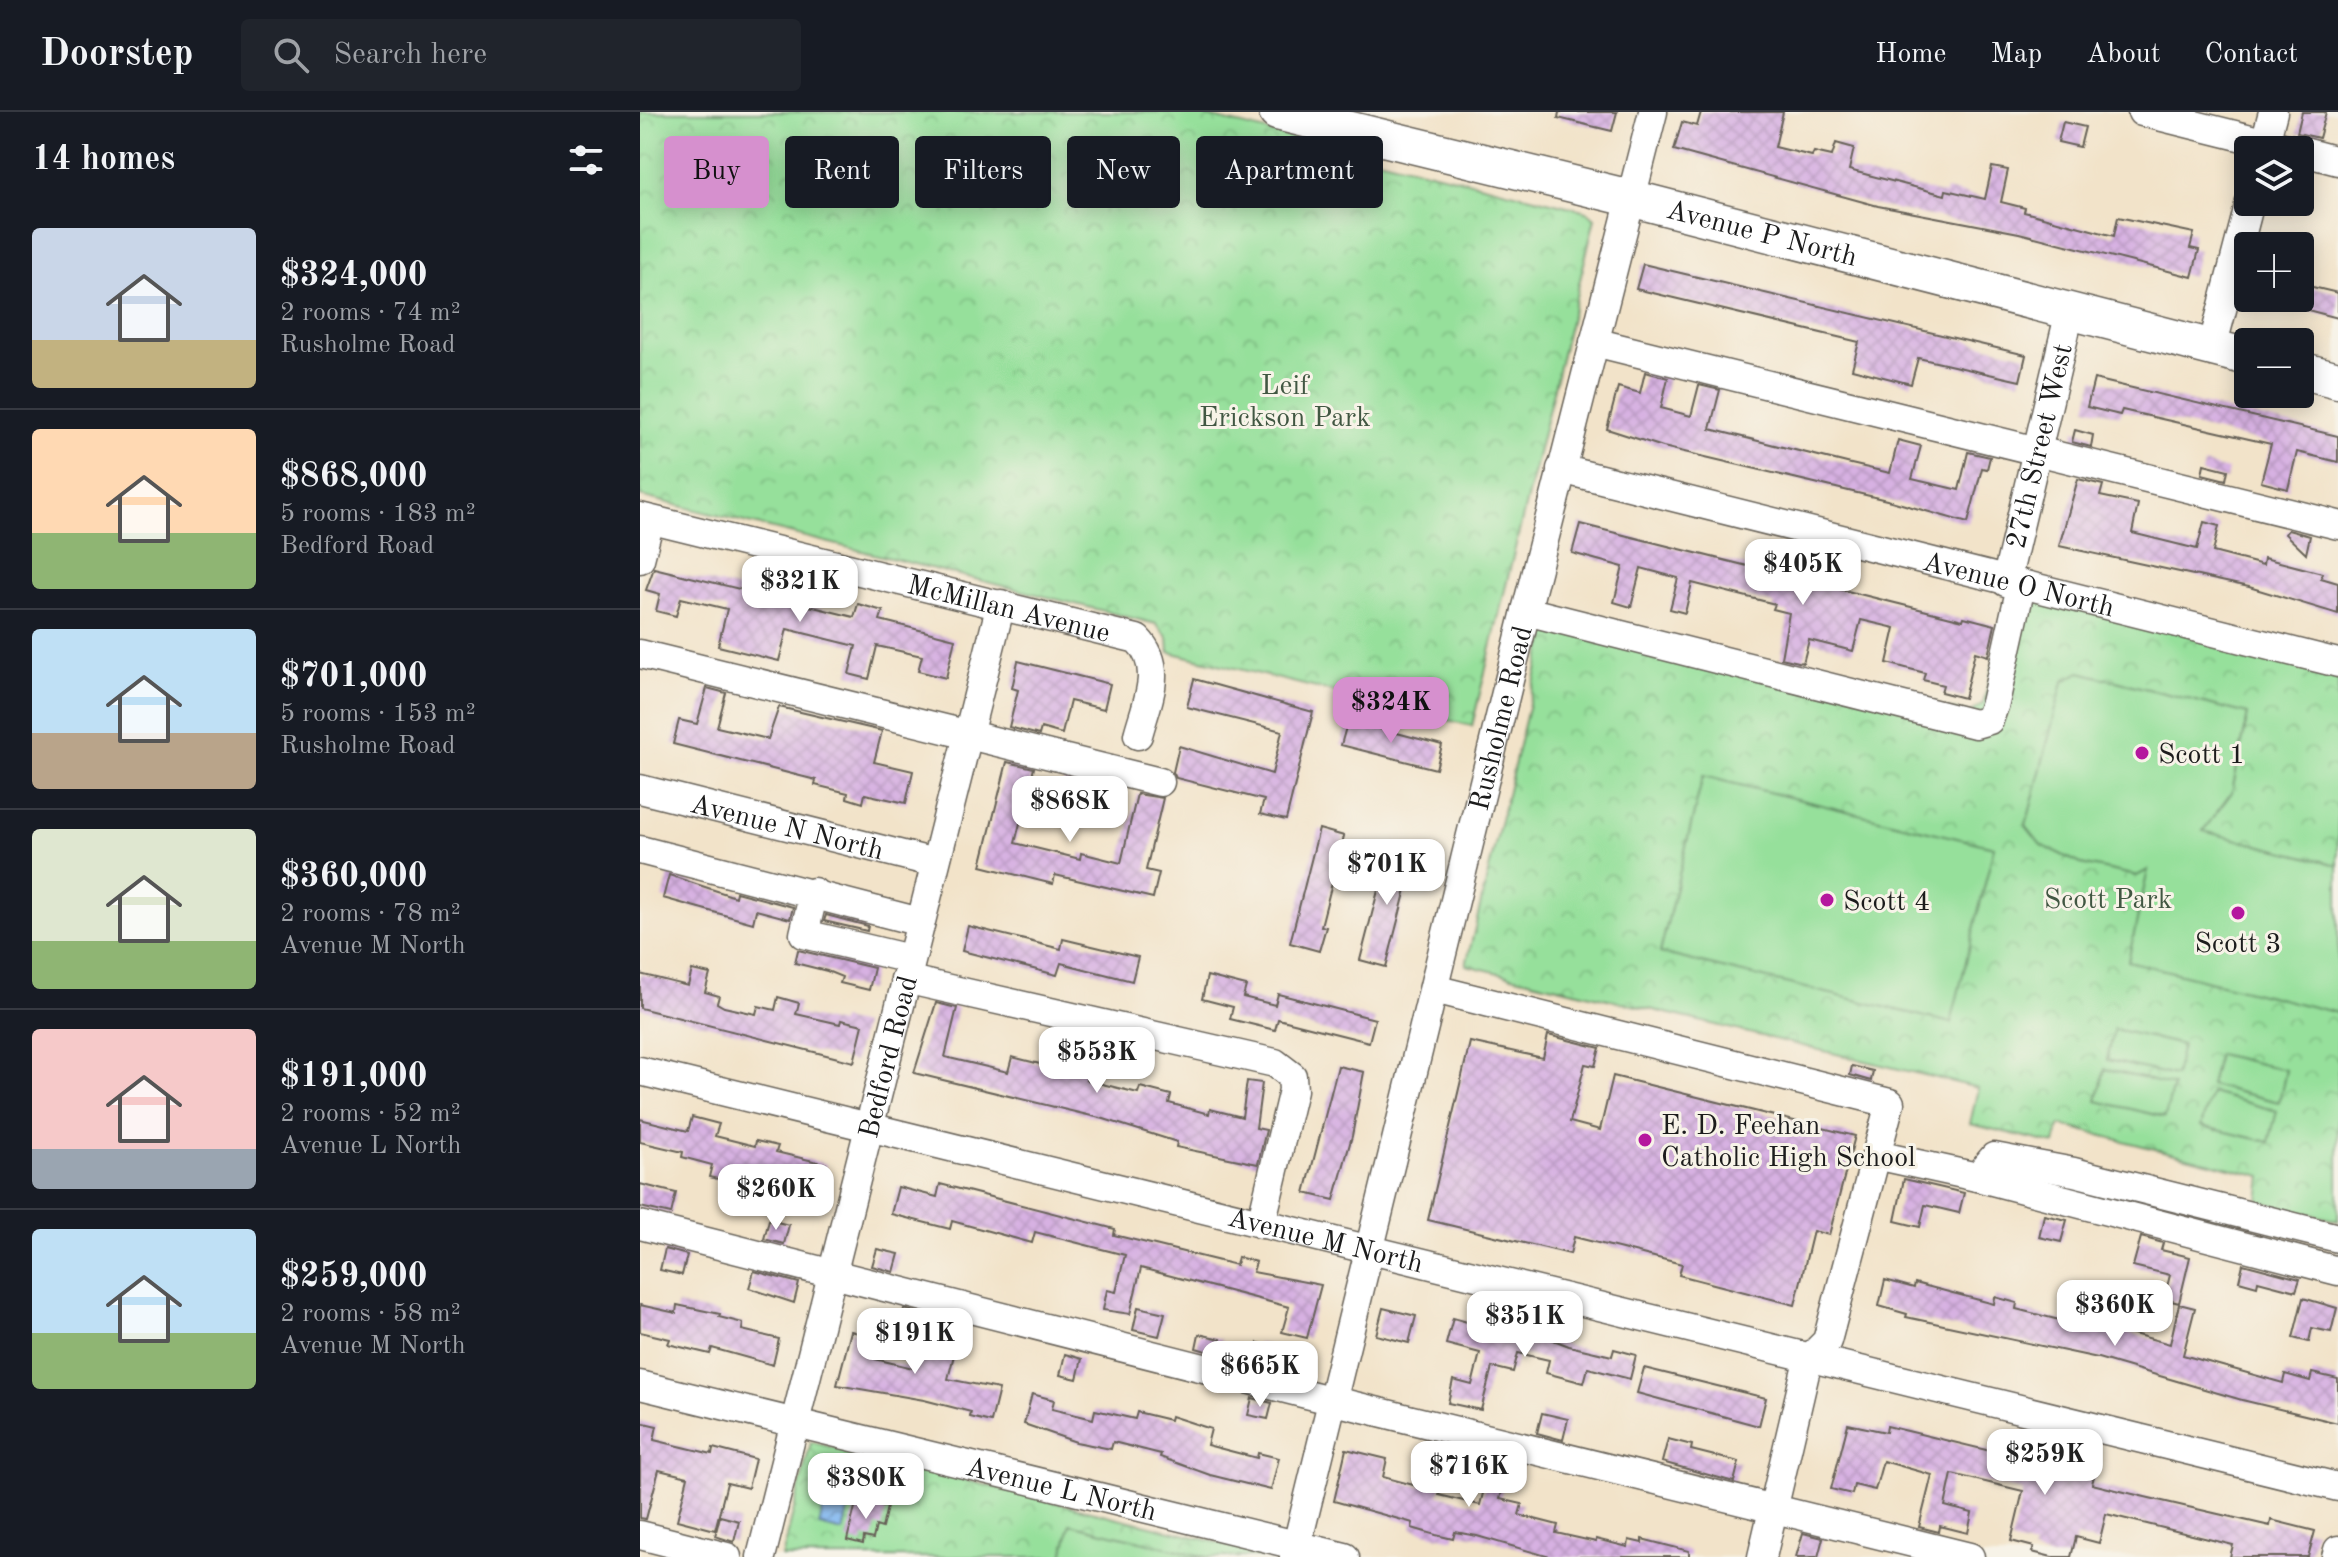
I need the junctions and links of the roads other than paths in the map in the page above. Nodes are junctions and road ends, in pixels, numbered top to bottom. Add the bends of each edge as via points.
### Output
1 (1277, 112) edge
2 (1653, 112) edge
3 (2142, 112) edge
4 (2273, 112) edge
5 (2267, 136) edge
6 (2234, 138) edge
7 (2314, 155) edge
8 (2338, 161) edge
9 (1630, 198) junction
10 (2246, 216) edge
11 (2070, 311) junction
12 (1594, 342) junction
13 (2212, 348) junction
14 (2234, 354) edge
15 (2314, 374) edge
16 (2338, 380) edge
17 (2038, 452) junction
18 (1561, 469) junction
19 (645, 518) edge
20 (2338, 525) edge
21 (640, 559) edge
22 (2014, 584) junction
23 (1001, 604) junction
24 (1526, 611) junction
25 (640, 654) edge
26 (2338, 663) edge
27 (1138, 735) dead end
28 (967, 737) junction
29 (1160, 782) dead end
30 (640, 789) edge
31 (640, 850) edge
32 (935, 863) junction
33 (814, 892) junction
34 (920, 922) junction
35 (908, 969) junction
36 (1434, 989) junction
37 (640, 1071) edge
38 (870, 1128) junction
39 (1876, 1155) junction
40 (1977, 1177) junction
41 (1261, 1224) junction
42 (640, 1225) edge
43 (2338, 1238) edge
44 (1372, 1251) junction
45 (2338, 1271) edge
46 (830, 1273) junction
47 (1808, 1360) junction
48 (640, 1385) edge
49 (1334, 1401) junction
50 (794, 1423) junction
51 (2338, 1487) edge
52 (1773, 1510) junction
53 (640, 1535) edge
54 (2338, 1550) edge
55 (1296, 1551) edge
56 (727, 1557) edge
57 (761, 1557) edge
58 (1345, 1557) edge
59 (1762, 1557) edge
60 (1970, 1557) edge
61 (2336, 1557) edge

1 - 9 main road, Avenue P North
2 - 9 street, Rusholme Road
3 - 6 street
4 - 5 street
7 - 8 street
9 - 11 main road, Avenue P North
9 - 12 street, Rusholme Road
10 - 13 street
11 - 13 main road, Avenue P North
11 - 17 street, 27th Street West
12 - 17 street
12 - 18 street, Rusholme Road
13 - 14 main road, Avenue P North
15 - 16 main road
17 - 20 street
17 - 22 street, 27th Street West
18 - 22 street, Avenue O North
18 - 24 street, Rusholme Road
19 - 21 street
19 - 23 street, McMillan Avenue
22 - 24 street, 27th Street West via 1995,703 1989,720 1975,724
22 - 26 street, Avenue O North
23 - 27 street, McMillan Avenue via 1137,639 1149,651 1155,669
23 - 28 street, Bedford Road
24 - 36 street, Rusholme Road
25 - 28 street
28 - 29 street
28 - 32 street, Bedford Road
30 - 32 street, Avenue N North
31 - 33 street
32 - 34 street, Bedford Road
33 - 34 street
33 - 35 street via 804,934
34 - 35 street, Bedford Road
35 - 38 street, Bedford Road
35 - 41 street via 1275,1063 1292,1076 1293,1090
36 - 39 street via 1890,1103
36 - 44 street, Rusholme Road
37 - 38 street, Avenue M North
38 - 41 street, Avenue M North
38 - 46 street, Bedford Road
39 - 40 street
39 - 47 street via 1827,1341
40 - 43 street via 1994,1157
40 - 45 street
41 - 44 street, Avenue M North
42 - 46 street
44 - 47 street, Avenue M North
44 - 49 street, Rusholme Road
46 - 49 street
46 - 50 street, Bedford Road
47 - 51 street, Avenue M North
47 - 52 street
48 - 50 street, Avenue L North
49 - 52 street
49 - 55 street, Rusholme Road
50 - 55 street, Avenue L North
50 - 57 street, Bedford Road
52 - 59 street
52 - 60 street
53 - 56 street
54 - 61 street
55 - 58 street, Avenue L North

